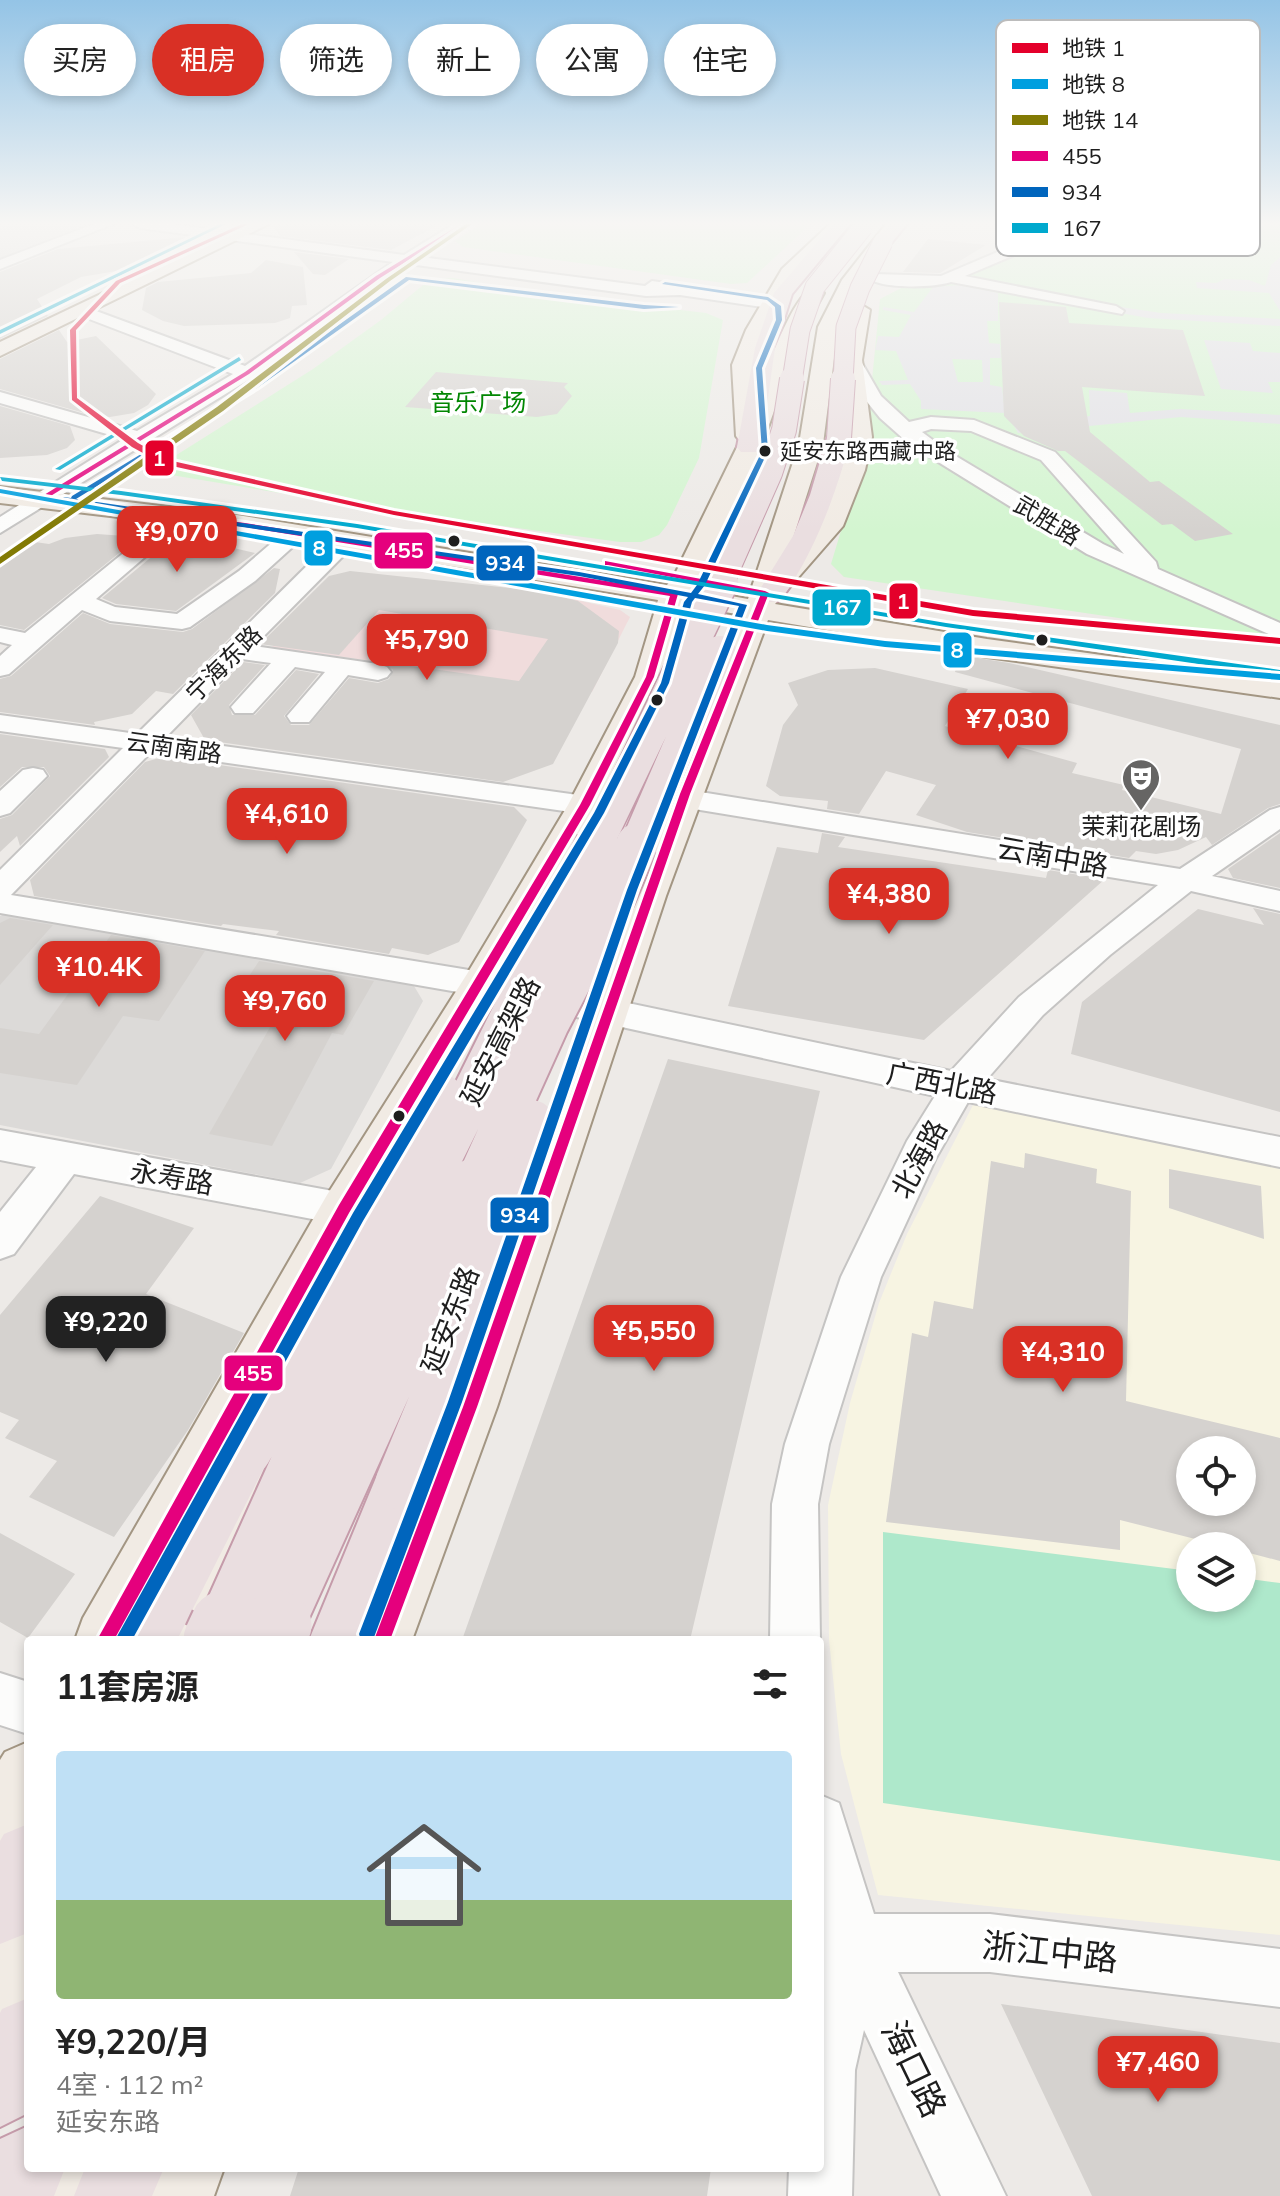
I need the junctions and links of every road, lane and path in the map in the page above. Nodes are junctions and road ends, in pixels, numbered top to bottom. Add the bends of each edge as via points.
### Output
1 (49, 326) edge
2 (129, 326) edge
3 (312, 326) edge
4 (760, 326) edge
5 (772, 326) edge
6 (789, 326) edge
7 (796, 326) edge
8 (801, 326) edge
9 (824, 326) edge
10 (829, 326) edge
11 (846, 326) edge
12 (851, 326) edge
13 (855, 326) edge
14 (0, 350) edge
15 (822, 359) junction
16 (852, 360) junction
17 (247, 373) junction
18 (0, 397) edge
19 (881, 407) junction
20 (931, 423) junction
21 (140, 438) junction
22 (914, 438) junction
23 (749, 447) junction
24 (984, 457) dead end
25 (0, 476) edge
26 (66, 483) junction
27 (0, 495) edge
28 (42, 498) junction
29 (181, 516) junction
30 (0, 527) edge
31 (297, 533) junction
32 (345, 541) junction
33 (1095, 549) junction
34 (1164, 581) junction
35 (680, 586) junction
36 (765, 598) junction
37 (80, 600) junction
38 (1280, 632) edge
39 (0, 635) edge
40 (30, 641) junction
41 (237, 651) junction
42 (289, 659) junction
43 (1280, 665) edge
44 (342, 667) junction
45 (0, 669) edge
46 (378, 672) dead end
47 (1280, 689) edge
48 (244, 707) dead end
49 (300, 716) dead end
50 (0, 723) edge
51 (144, 744) junction
52 (33, 776) dead end
53 (682, 798) junction
54 (585, 805) junction
55 (0, 807) edge
56 (1280, 816) edge
57 (1185, 880) junction
58 (0, 888) edge
59 (615, 896) junction
60 (1280, 901) edge
61 (0, 903) edge
62 (481, 984) junction
63 (605, 1011) junction
64 (959, 1086) junction
65 (0, 1145) edge
66 (378, 1151) junction
67 (1280, 1152) edge
68 (65, 1157) junction
69 (344, 1209) junction
70 (0, 1242) edge
71 (107, 1636) edge
72 (146, 1636) edge
73 (182, 1636) edge
74 (220, 1636) edge
75 (272, 1636) edge
76 (316, 1636) edge
77 (341, 1636) edge
78 (384, 1636) edge
79 (795, 1636) edge
80 (0, 1699) edge
81 (24, 1707) edge
82 (24, 1782) edge
83 (0, 1823) edge
84 (824, 1851) edge
85 (24, 1865) edge
86 (0, 1909) edge
87 (836, 1938) edge
88 (24, 1965) edge
89 (1280, 1978) edge
90 (0, 2015) edge
91 (24, 2043) edge
92 (0, 2089) edge
93 (824, 2095) edge
94 (25, 2172) edge
95 (82, 2172) edge
96 (123, 2172) edge
97 (184, 2172) edge
98 (821, 2172) edge
99 (13, 2196) edge
100 (71, 2196) edge
101 (113, 2196) edge
102 (175, 2196) edge
103 (820, 2196) edge
104 (974, 2196) edge

1 - 14 main road
2 - 17 street
3 - 17 street
4 - 23 main road via 743,365
5 - 23 highway
6 - 72 highway, bridge via 774,412 755,468 536,924 298,1349
7 - 23 main road
8 - 74 highway, 延安高架路, bridge via 784,430 760,498 527,988 381,1278
9 - 59 highway, 延安高架路, bridge via 814,399 793,483
10 - 15 main road, 延安东路
11 - 36 highway, bridge via 839,438 823,495 806,536
12 - 15 main road
13 - 16 main road, 延安东路
15 - 36 main road, 延安东路 via 808,456 770,562
16 - 19 street, 武胜路
16 - 36 main road, 延安东路 via 860,437 853,470 830,526
17 - 21 street
18 - 21 street
19 - 20 street
19 - 22 street, 武胜路
20 - 22 street via 912,427
20 - 34 street via 1048,456
21 - 26 street
22 - 33 street, 武胜路
23 - 35 main road
24 - 33 street via 1078,522
25 - 26 main road
26 - 28 street
26 - 35 main road via 582,558
27 - 28 main road
28 - 29 main road
28 - 30 street
29 - 31 main road
29 - 37 street
31 - 32 main road
31 - 37 street via 182,622 110,614
32 - 35 main road
32 - 41 street, 宁海东路
33 - 34 street, 武胜路
34 - 38 street, 武胜路
35 - 36 main road
35 - 54 main road via 650,677
36 - 43 main road
36 - 47 main road via 946,641
36 - 53 main road, 延安东路
37 - 40 street
39 - 40 street
40 - 45 street
41 - 42 street
41 - 51 street, 宁海东路
42 - 44 street
42 - 48 street
44 - 46 street
44 - 49 street
50 - 51 street, 云南南路
51 - 54 street, 云南南路
51 - 58 street, 宁海东路
52 - 55 street
53 - 57 street, 云南中路
53 - 63 main road, 延安东路
54 - 62 main road
56 - 57 street, 北海路
57 - 60 street, 云南中路
57 - 64 street, 北海路 via 1031,1006
59 - 75 highway, 延安高架路, bridge via 548,1024
59 - 77 highway, bridge via 515,1171 464,1333
61 - 62 street, 广西北路
62 - 63 street, 广西北路
62 - 66 main road
63 - 64 street, 广西北路
63 - 76 main road, 延安东路 via 521,1139 400,1450
63 - 78 main road, 延安东路 via 470,1407
64 - 67 street, 广西北路
64 - 79 street, 北海路 via 920,1152 861,1277 807,1444 795,1504
65 - 68 street, 永寿路
66 - 69 main road
66 - 73 main road via 329,1327 294,1410
68 - 69 street, 永寿路
68 - 70 street
69 - 71 main road
80 - 81 street
82 - 83 main road
84 - 87 street
85 - 86 highway
87 - 89 street, 浙江中路 via 990,1943
87 - 93 street
87 - 104 street, 海口路
88 - 90 main road
91 - 92 highway
94 - 99 highway
95 - 100 main road
96 - 101 highway
97 - 102 main road
98 - 103 street

